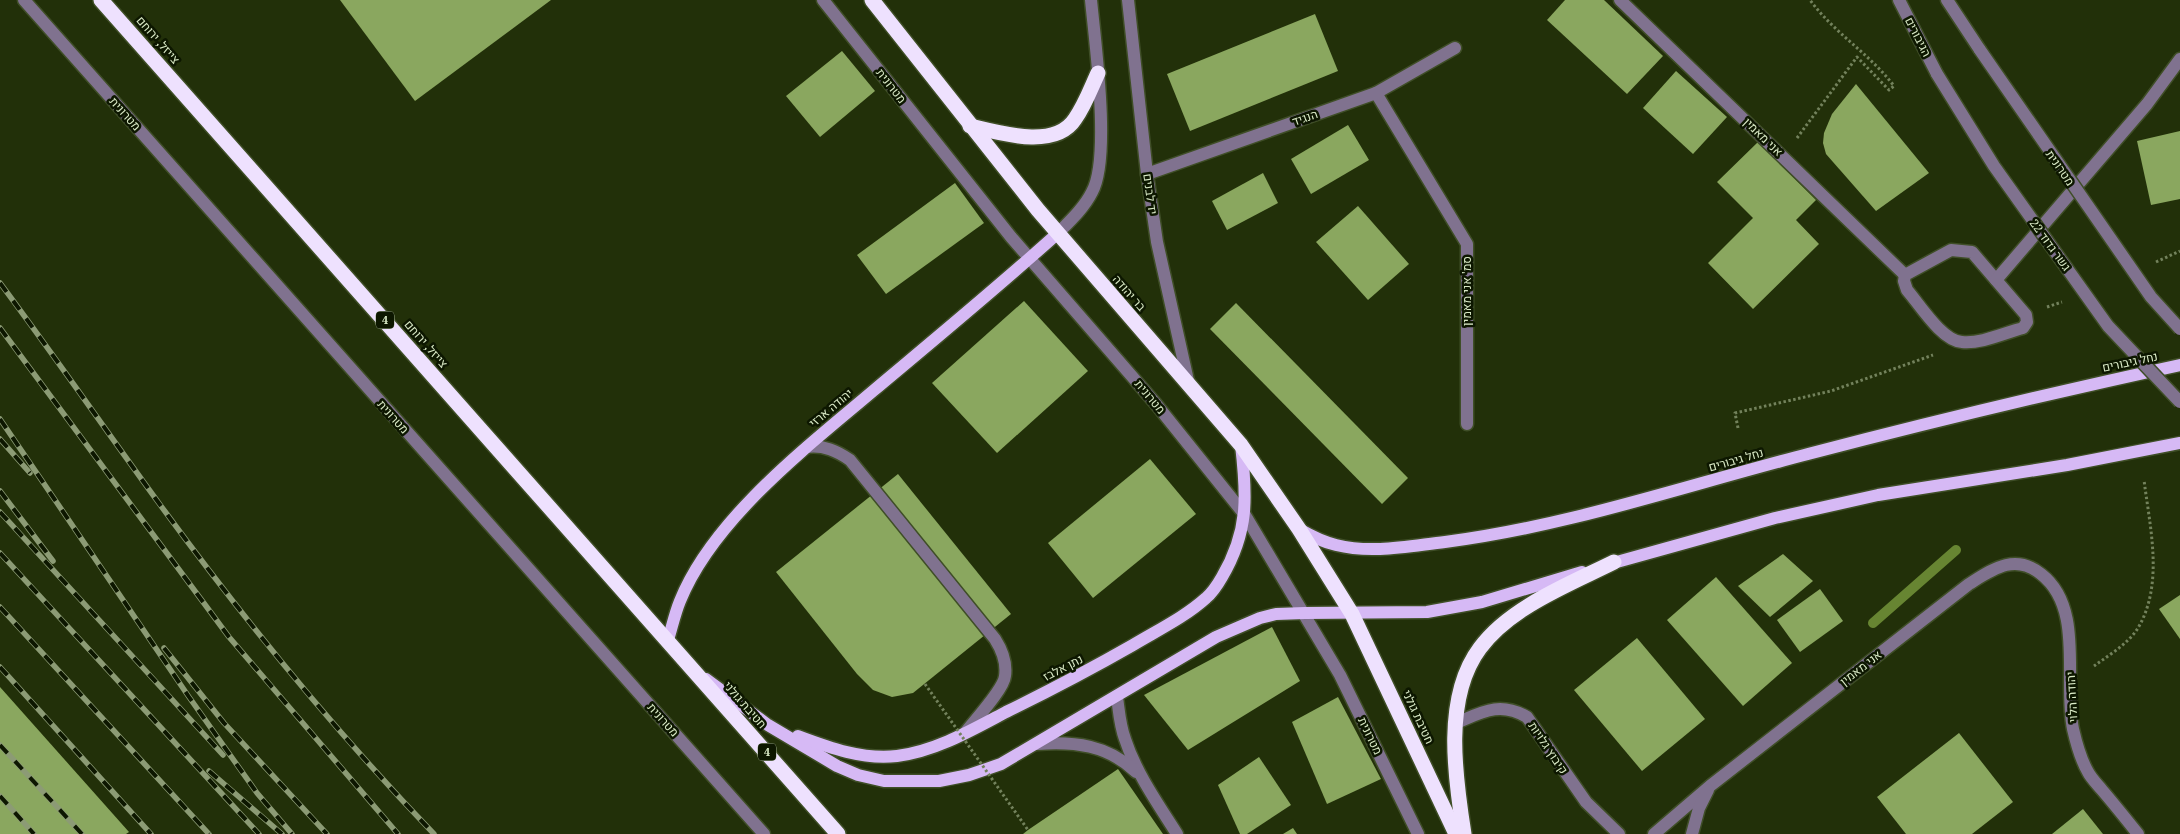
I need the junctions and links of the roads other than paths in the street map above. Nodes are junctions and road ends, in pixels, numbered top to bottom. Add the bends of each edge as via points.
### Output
1 (24, 0) edge
2 (101, 0) edge
3 (823, 0) edge
4 (872, 0) edge
5 (1091, 0) edge
6 (1128, 0) edge
7 (1620, 0) edge
8 (1899, 0) edge
9 (1948, 0) edge
10 (1455, 48) dead end
11 (2180, 59) edge
12 (1098, 73) junction
13 (1937, 74) joint
14 (1376, 93) junction
15 (970, 126) junction
16 (1147, 174) junction
17 (1058, 233) junction
18 (1029, 259) junction
19 (1905, 275) junction
20 (1996, 280) junction
21 (2180, 329) edge
22 (2180, 366) edge
23 (1189, 385) junction
24 (2180, 402) edge
25 (1467, 424) dead end
26 (2180, 443) edge
27 (1241, 445) junction
28 (807, 447) junction
29 (1245, 514) junction
30 (1299, 529) junction
31 (1614, 562) junction
32 (2018, 563) joint
33 (1305, 613) junction
34 (1352, 614) junction
35 (668, 640) junction
36 (696, 671) junction
37 (1117, 697) junction
38 (1456, 723) junction
39 (768, 725) junction
40 (965, 733) junction
41 (1037, 744) junction
42 (1143, 779) junction
43 (1710, 786) junction
44 (764, 834) edge
45 (838, 834) edge
46 (1177, 834) edge
47 (1418, 834) edge
48 (1456, 834) edge
49 (1464, 834) edge
50 (1619, 834) edge
51 (1654, 834) edge
52 (1692, 834) edge
53 (2138, 834) edge

1 - 44 street, מטרונית
2 - 35 highway, צייזל, ירוחם / 4
3 - 18 street, מטרונית
4 - 15 highway, בר יהודה
5 - 12 street
6 - 16 street, יד לבנים
7 - 19 street, אני מאמין
8 - 13 street, הגיבורים
9 - 21 street, מטרונית, bridge via 2151,297
10 - 14 street, הנגיד
11 - 20 street via 2147,104
12 - 15 highway via 1075,120 1060,133 1022,136
12 - 17 street via 1099,169 1093,191
13 - 24 street, גשר גדוד 22, bridge via 1994,166 2108,326
14 - 16 street, הנגיד
14 - 25 street, סמ' אני מאמין via 1467,244
15 - 17 highway, בר יהודה
16 - 23 street, יד לבנים via 1159,251
17 - 18 main road, יהודה ארזי
17 - 23 highway, בר יהודה
18 - 28 main road, יהודה ארזי
18 - 29 street, מטרונית via 1156,404
19 - 20 street via 1951,250 1960,250 1972,252
19 - 20 street via 1907,290 1945,336 1961,342 2022,328 2027,322 2026,315
22 - 30 main road, נחל גיבורים via 1807,454 1573,519 1489,536 1386,550 1338,546
23 - 27 highway, בר יהודה
26 - 31 main road via 2067,465 1878,495 1775,518
27 - 29 main road, נתן אלבז
27 - 30 highway, בר יהודה
28 - 35 main road, יהודה ארזי via 748,502 717,540 680,601
28 - 40 street via 829,449 850,460 1003,652 1006,677
29 - 33 street, מטרונית
29 - 40 main road, נתן אלבז via 1226,569 1208,597 1086,672
30 - 34 highway, בר יהודה
31 - 34 main road via 1482,602 1412,613
31 - 38 highway via 1544,596 1495,632 1469,667 1461,687
32 - 43 street, אני מאמין via 1996,568 1969,584
32 - 53 street, יהודה הלוי via 2034,568 2052,582 2069,632 2073,728 2088,772
33 - 34 main road, נתן אלבז
33 - 37 main road, נתן אלבז via 1276,614 1245,623
33 - 47 street, מטרונית via 1340,675
34 - 48 highway, חטיבת גולני
35 - 36 highway, חטיבת גולני / 4
36 - 39 main road, נתן אלבז
36 - 45 highway, חטיבת גולני / 4
37 - 41 main road, נתן אלבז
37 - 42 street via 1124,739
38 - 49 highway via 1456,763
38 - 50 street, קיבוץ גלויות via 1497,709 1514,709 1527,717 1582,796
39 - 40 main road, נתן אלבז via 827,747 872,756 896,756 925,750
39 - 41 main road, נתן אלבז via 837,766 884,781 939,781 969,775 1001,764
41 - 42 street via 1063,742 1102,749 1125,761
42 - 46 street
43 - 51 street, אני מאמין
43 - 52 street, אני מאמין via 1699,808

